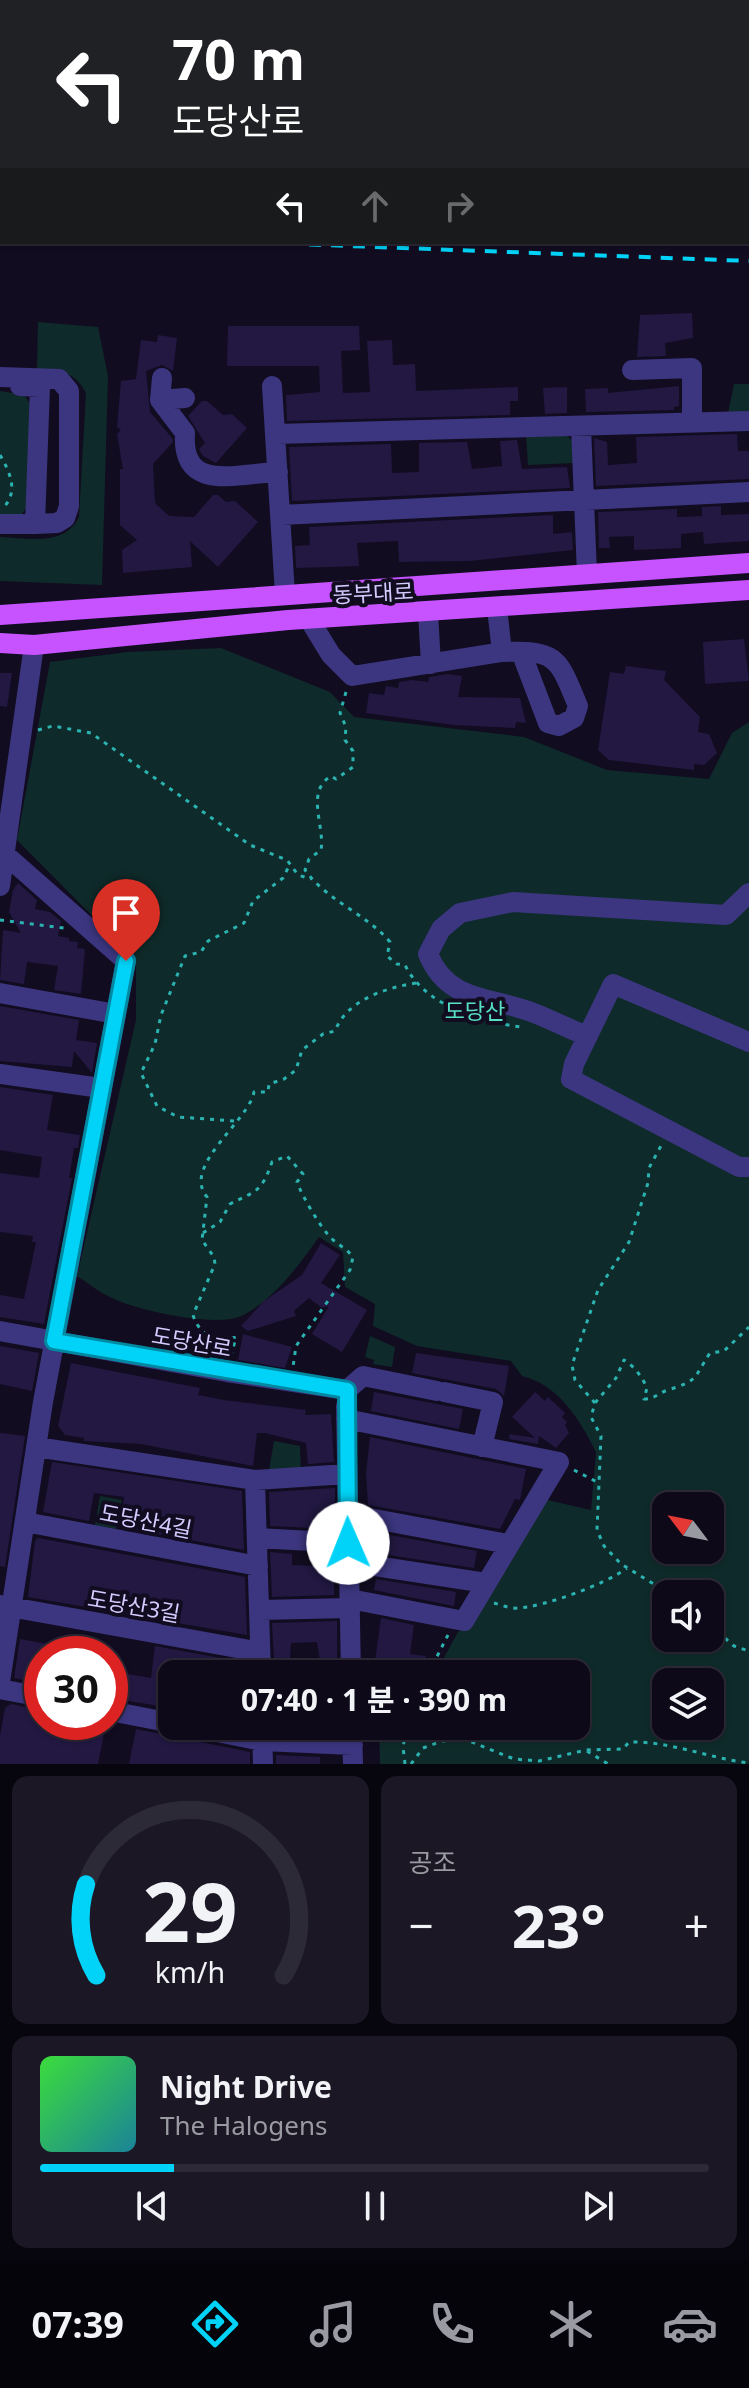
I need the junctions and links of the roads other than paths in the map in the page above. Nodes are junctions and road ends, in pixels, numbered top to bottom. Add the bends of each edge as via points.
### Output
1 (632, 370) dead end
2 (0, 377) edge
3 (162, 378) dead end
4 (0, 386) edge
5 (272, 386) dead end
6 (185, 398) dead end
7 (160, 400) junction
8 (749, 421) edge
9 (692, 423) junction
10 (581, 427) junction
11 (276, 434) junction
12 (278, 472) junction
13 (749, 492) edge
14 (583, 500) junction
15 (281, 515) junction
16 (0, 524) edge
17 (35, 524) junction
18 (749, 563) edge
19 (587, 574) junction
20 (749, 590) edge
21 (285, 594) junction
22 (497, 608) junction
23 (428, 613) junction
24 (0, 615) edge
25 (309, 619) junction
26 (0, 643) edge
27 (34, 645) junction
28 (431, 664) junction
29 (2, 851) edge
30 (0, 886) edge
31 (749, 893) edge
32 (0, 993) edge
33 (116, 1014) junction
34 (587, 1036) junction
35 (749, 1042) edge
36 (0, 1074) edge
37 (101, 1088) junction
38 (749, 1167) edge
39 (0, 1331) edge
40 (54, 1341) junction
41 (347, 1390) junction
42 (346, 1419) junction
43 (36, 1447) junction
44 (482, 1447) junction
45 (347, 1474) junction
46 (255, 1480) junction
47 (348, 1514) junction
48 (25, 1522) junction
49 (257, 1538) junction
50 (508, 1544) junction
51 (348, 1552) junction
52 (258, 1566) junction
53 (481, 1592) junction
54 (350, 1604) junction
55 (6, 1606) edge
56 (259, 1610) junction
57 (260, 1652) junction
58 (260, 1660) edge
59 (351, 1660) edge
60 (0, 1682) edge
61 (0, 1689) edge
62 (24, 1694) edge
63 (128, 1714) edge
64 (158, 1720) edge
65 (262, 1740) edge
66 (315, 1740) edge
67 (353, 1745) edge
68 (263, 1764) edge

1 - 9 street via 692,368
2 - 17 street via 59,379 69,391 69,506 57,523
3 - 7 street
4 - 17 street via 40,387
5 - 11 street
6 - 7 street
7 - 12 street via 185,433 183,452 194,469 212,478 239,480
8 - 9 street
9 - 10 street
10 - 11 street
10 - 14 street
11 - 12 street
12 - 15 street
13 - 14 street
14 - 15 street
14 - 19 street
15 - 21 street
16 - 17 street
18 - 19 main road, 동부대로
19 - 21 main road, 동부대로
20 - 22 main road, 동부대로
21 - 24 main road, 동부대로
22 - 23 main road, 동부대로
22 - 28 street via 512,652
23 - 25 main road, 동부대로
23 - 28 street
25 - 27 main road, 동부대로
25 - 28 street via 331,655 352,676
26 - 27 main road, 동부대로
27 - 29 street
29 - 30 street
29 - 33 street via 126,961
31 - 34 street via 726,915 513,902 460,913 441,929 428,954 447,984
32 - 33 street
33 - 37 street
34 - 35 street via 613,984
34 - 38 street via 571,1079 739,1167
36 - 37 street
37 - 40 street
39 - 40 street, 도당산로
40 - 41 street, 도당산로
40 - 43 street
41 - 42 street
41 - 44 street via 363,1376 493,1402
42 - 44 street
42 - 45 street
43 - 46 street
43 - 48 street
44 - 50 street via 559,1462
45 - 46 street
45 - 47 street
46 - 49 street
47 - 50 street
47 - 51 street
48 - 52 street, 도당산4길
48 - 55 street
49 - 51 street
49 - 52 street
50 - 53 street
51 - 53 street
51 - 54 street
52 - 56 street
53 - 54 street via 464,1621
54 - 56 street
54 - 59 street
55 - 57 street, 도당산3길
55 - 60 street
56 - 57 street
57 - 58 street
61 - 62 street
63 - 64 street
65 - 68 street
66 - 67 street

